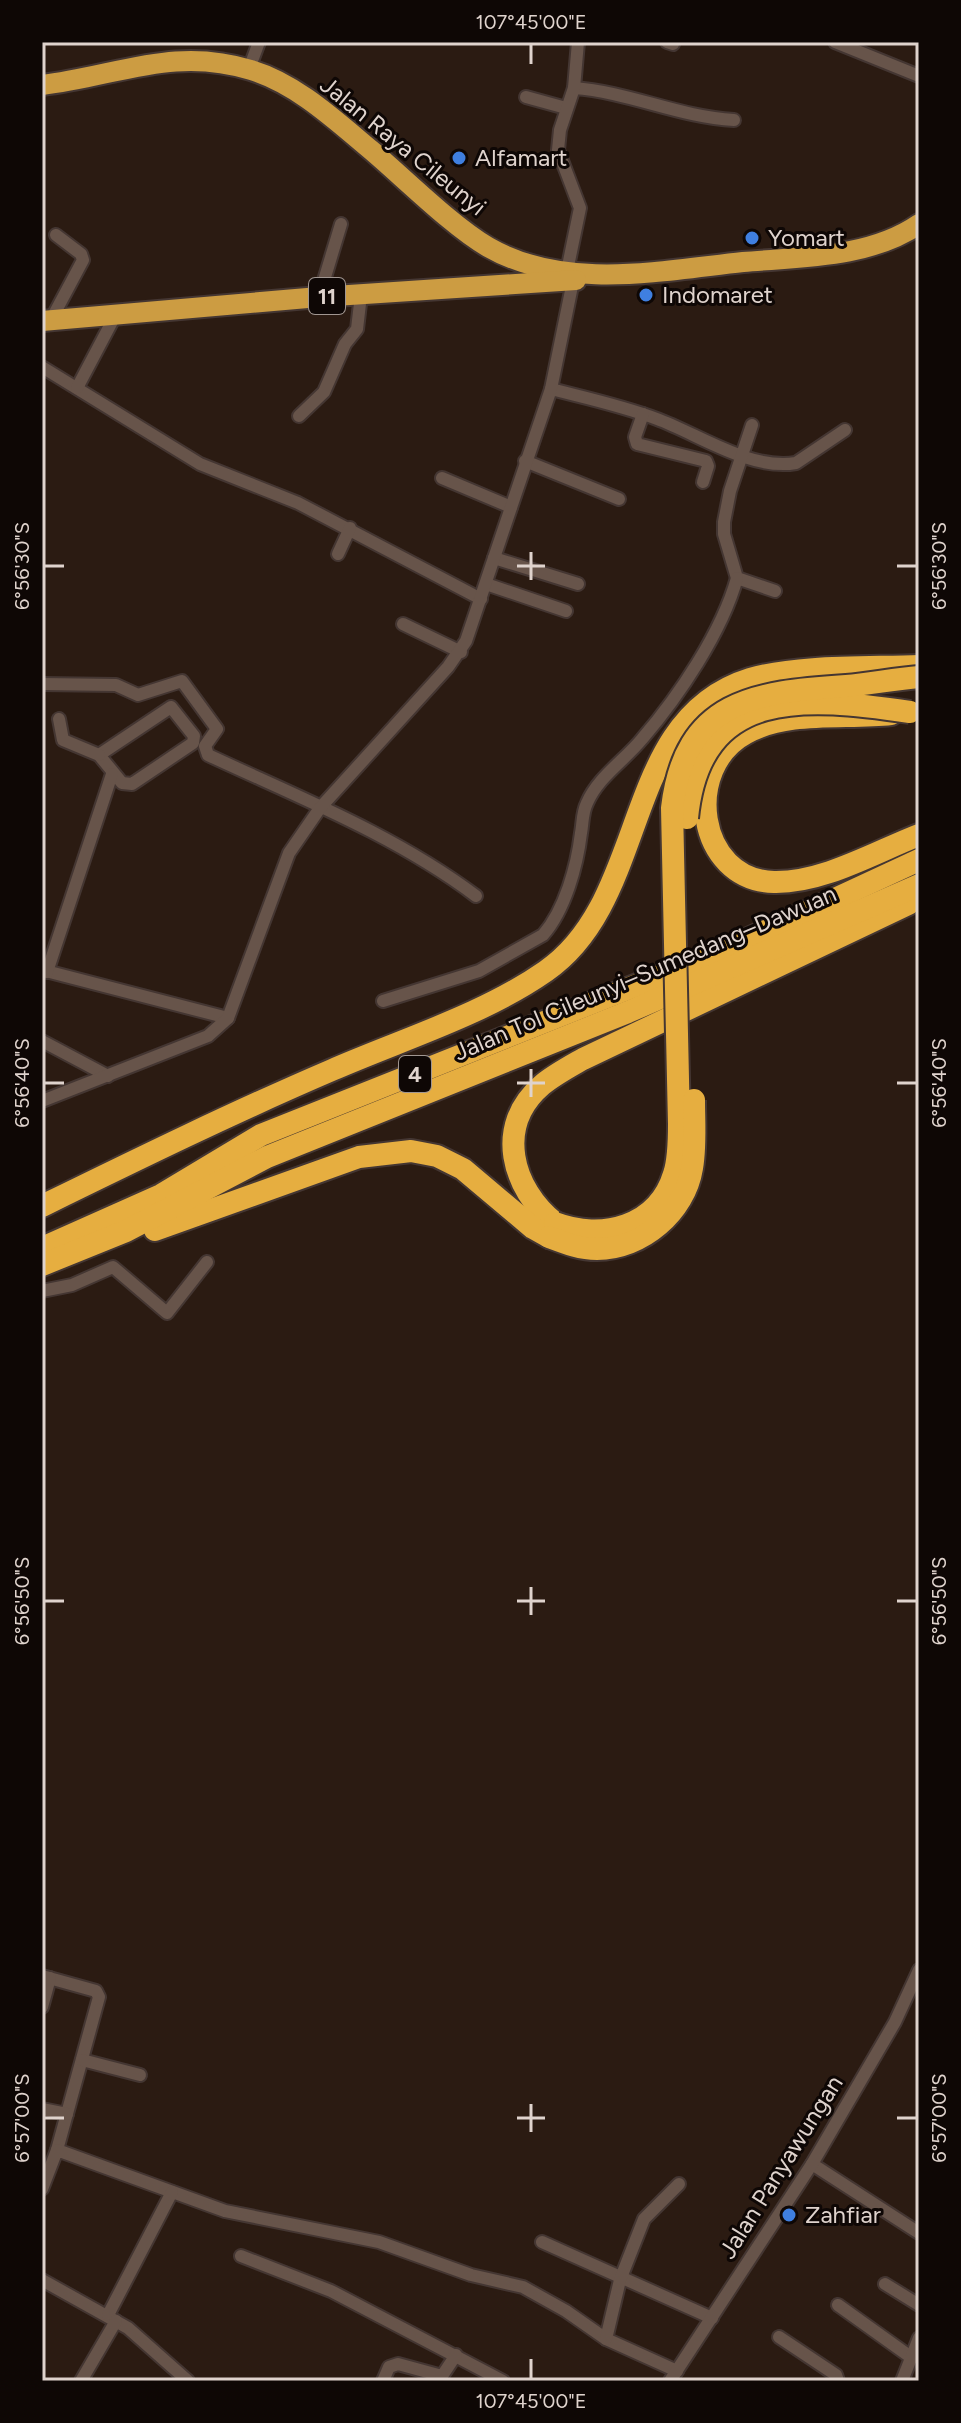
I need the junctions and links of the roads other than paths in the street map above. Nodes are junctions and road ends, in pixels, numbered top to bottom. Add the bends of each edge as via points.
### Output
1 (259, 42) edge
2 (578, 42) edge
3 (835, 42) edge
4 (249, 69) junction
5 (919, 76) edge
6 (42, 85) edge
7 (574, 88) junction
8 (526, 97) dead end
9 (566, 108) junction
10 (734, 120) dead end
11 (341, 224) dead end
12 (919, 224) edge
13 (56, 235) dead end
14 (507, 257) junction
15 (570, 276) junction
16 (503, 287) junction
17 (361, 295) junction
18 (319, 297) junction
19 (115, 316) junction
20 (47, 320) edge
21 (42, 367) edge
22 (77, 388) junction
23 (551, 389) junction
24 (643, 414) junction
25 (299, 416) dead end
26 (752, 425) dead end
27 (845, 430) dead end
28 (740, 455) junction
29 (525, 461) junction
30 (442, 478) dead end
31 (703, 482) dead end
32 (619, 499) dead end
33 (511, 507) junction
34 (350, 528) junction
35 (338, 554) dead end
36 (494, 558) junction
37 (737, 578) junction
38 (486, 584) junction
39 (578, 584) dead end
40 (775, 591) dead end
41 (481, 599) junction
42 (566, 611) dead end
43 (403, 624) dead end
44 (461, 652) junction
45 (919, 666) edge
46 (919, 677) edge
47 (42, 684) edge
48 (914, 713) edge
49 (59, 719) dead end
50 (99, 755) junction
51 (112, 774) junction
52 (320, 808) junction
53 (919, 835) edge
54 (919, 860) edge
55 (919, 885) edge
56 (476, 896) dead end
57 (919, 898) edge
58 (852, 912) junction
59 (45, 971) edge
60 (383, 1001) dead end
61 (228, 1018) junction
62 (42, 1041) edge
63 (108, 1076) junction
64 (42, 1101) edge
65 (42, 1206) edge
66 (552, 1230) junction
67 (42, 1248) edge
68 (207, 1262) dead end
69 (42, 1265) edge
70 (42, 1272) edge
71 (42, 1291) edge
72 (919, 1970) edge
73 (46, 1977) edge
74 (42, 2007) edge
75 (82, 2060) junction
76 (140, 2075) dead end
77 (42, 2109) edge
78 (67, 2114) junction
79 (57, 2150) junction
80 (812, 2164) junction
81 (679, 2184) dead end
82 (42, 2189) edge
83 (172, 2192) junction
84 (919, 2233) edge
85 (542, 2242) dead end
86 (241, 2256) dead end
87 (42, 2280) edge
88 (620, 2280) junction
89 (885, 2284) dead end
90 (838, 2305) dead end
91 (919, 2305) edge
92 (112, 2318) junction
93 (712, 2318) junction
94 (779, 2337) dead end
95 (919, 2338) edge
96 (606, 2339) junction
97 (456, 2355) junction
98 (915, 2355) edge
99 (673, 2378) edge
100 (81, 2381) edge
101 (188, 2381) edge
102 (383, 2381) edge
103 (503, 2381) edge
104 (838, 2381) edge
105 (902, 2381) edge

1 - 4 street
2 - 7 street
3 - 5 street
4 - 6 highway, Jalan Raya Cileunyi / 11 via 179,59
4 - 14 highway, Jalan Raya Cileunyi / 11 via 328,114 485,246
7 - 9 street
7 - 10 street
8 - 9 street
9 - 15 street via 558,150 580,208
11 - 18 street
12 - 15 highway, 11 via 891,240 850,251
13 - 20 street via 83,260
14 - 15 highway, Jalan Raya Cileunyi / 11
14 - 16 highway via 510,276
15 - 16 highway, 11
15 - 23 street
16 - 17 highway, 11
17 - 18 highway, 11
17 - 25 street via 357,329 324,392
18 - 19 highway, 11
19 - 20 highway, 11
19 - 22 street
21 - 22 street
22 - 34 street via 200,464
23 - 24 street
23 - 29 street
24 - 28 street
24 - 31 street via 635,441 706,461
26 - 28 street
27 - 28 street via 796,463
28 - 37 street via 724,534
29 - 32 street
29 - 33 street
30 - 33 street
33 - 36 street
34 - 35 street
34 - 41 street
36 - 38 street
36 - 39 street
37 - 40 street
37 - 60 street via 730,605 671,703 609,770 587,803 573,870 551,926 479,971
38 - 41 street
38 - 42 street
41 - 44 street
43 - 44 street
44 - 52 street
45 - 65 highway via 777,674 752,679 704,702 681,725 656,768 603,907 575,945 546,971 485,1004 260,1102
46 - 66 highway, bridge via 748,698 711,720 695,739 679,772 672,808 679,1124 674,1175 649,1213 631,1224 596,1232
47 - 52 street via 116,685 138,695 182,681 217,729 205,746 208,755
48 - 53 highway, bridge via 783,721 744,734 717,760 709,777 705,820 712,840 737,870 772,882 816,875
48 - 66 highway, bridge via 850,705 782,706 739,719 706,749 695,770 686,825 692,1170 674,1210 639,1239 597,1249 574,1246
49 - 50 street via 63,740
50 - 51 street
50 - 51 street via 169,707 194,736 185,751 132,784
51 - 59 street
52 - 56 street via 443,871
52 - 61 street via 285,861
54 - 58 highway, Jalan Tol Cileunyi–Sumedang–Dawuan / 4
55 - 58 highway, Jalan Tol Cileunyi–Sumedang–Dawuan / 4
57 - 58 highway
58 - 66 highway via 540,1087 519,1116 513,1160 528,1197
58 - 67 highway, Jalan Tol Cileunyi–Sumedang–Dawuan / 4 via 725,950 261,1135 161,1195
58 - 69 highway, Jalan Tol Cileunyi–Sumedang–Dawuan / 4 via 628,1012 267,1157 126,1231
59 - 61 street
61 - 63 street via 208,1036
62 - 63 street
63 - 64 street
66 - 70 highway via 533,1228 463,1169 437,1156 385,1152 276,1185
68 - 71 street via 167,1313 113,1267
72 - 80 street, Jalan Panyawungan via 895,2022
73 - 74 street
73 - 75 street via 98,1993
75 - 76 street
75 - 78 street
77 - 78 street
78 - 79 street
79 - 82 street
79 - 83 street
80 - 84 street
80 - 93 street, Jalan Panyawungan
81 - 88 street via 644,2219
83 - 92 street
83 - 96 street via 225,2211 379,2242 471,2275 523,2287
85 - 88 street
86 - 97 street via 331,2291
87 - 92 street
88 - 93 street
88 - 96 street
89 - 91 street
90 - 98 street
92 - 100 street
92 - 101 street
93 - 99 street, Jalan Panyawungan
94 - 104 street
95 - 98 street
96 - 99 street
97 - 102 street via 442,2376 398,2364 389,2367
97 - 103 street
98 - 105 street

